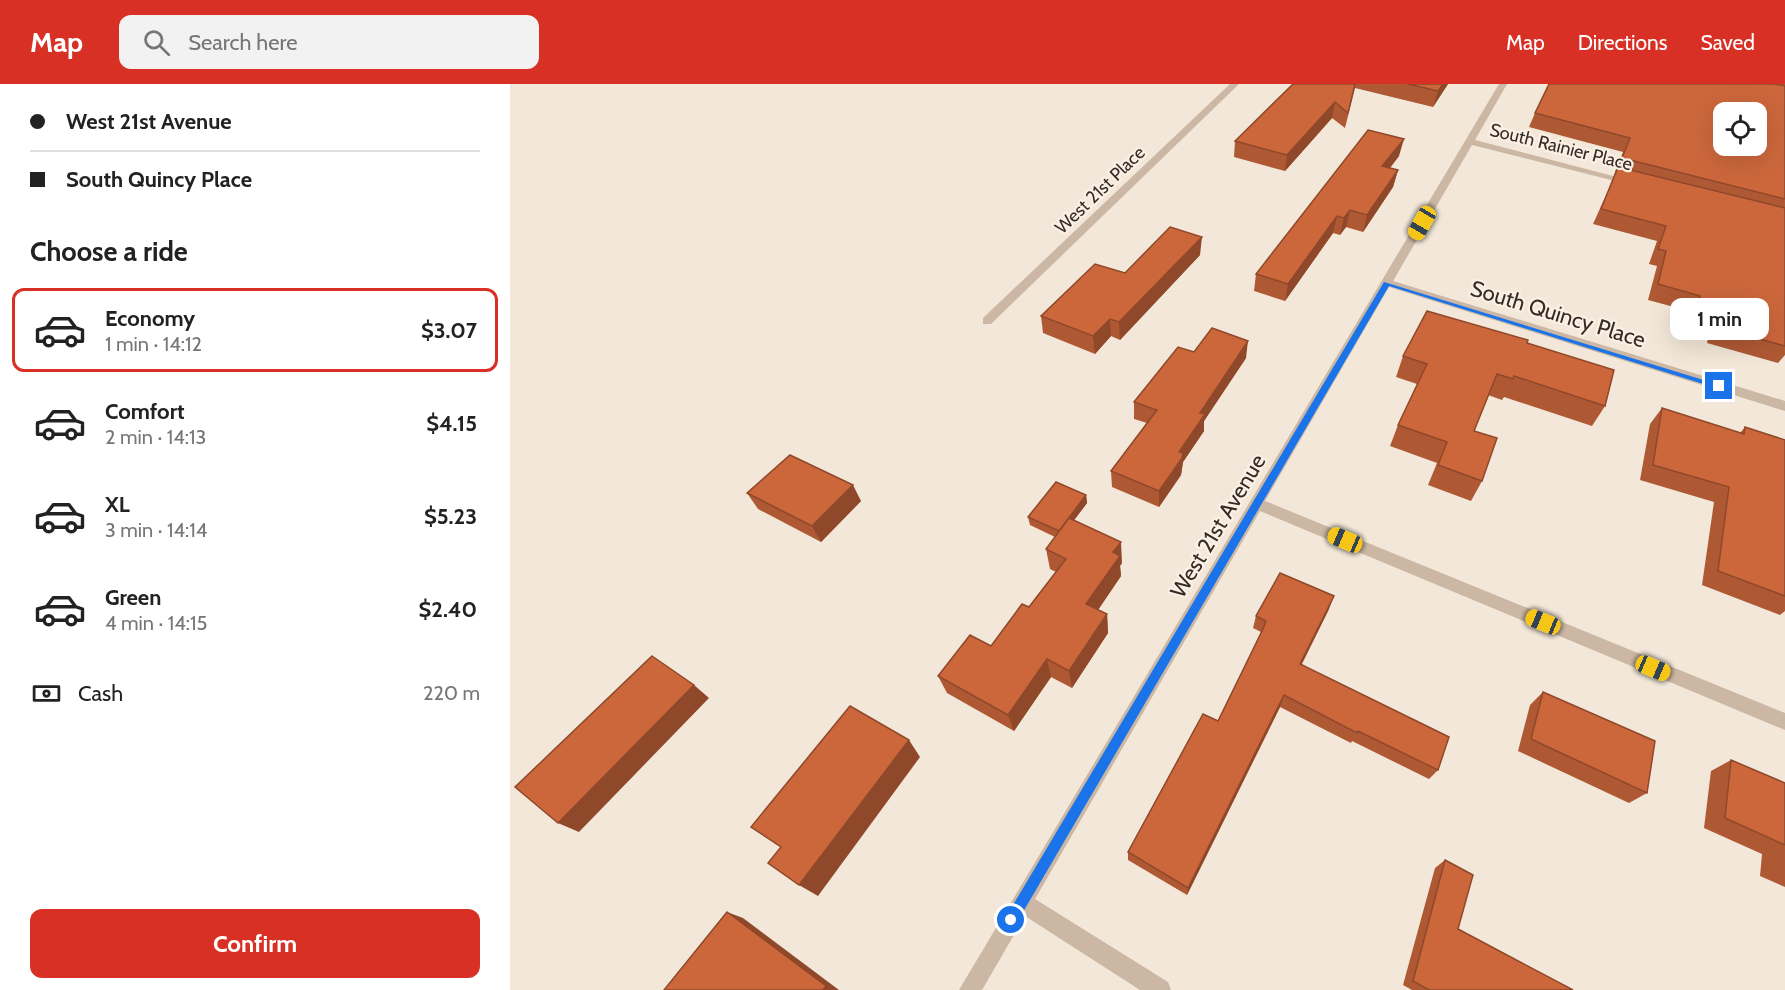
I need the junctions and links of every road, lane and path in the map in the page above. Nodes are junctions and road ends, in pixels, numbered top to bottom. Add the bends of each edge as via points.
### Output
1 (1235, 84) edge
2 (1503, 84) edge
3 (1470, 142) junction
4 (1639, 184) edge
5 (1387, 283) junction
6 (987, 321) dead end
7 (1785, 406) edge
8 (1257, 504) junction
9 (1785, 722) edge
10 (1022, 902) junction
11 (970, 990) edge
12 (1160, 990) edge

1 - 6 street, West 21st Place
2 - 3 street, West 21st Avenue
3 - 4 street, South Rainier Place
3 - 5 street, West 21st Avenue
5 - 7 street, South Quincy Place
5 - 8 street, West 21st Avenue
8 - 9 street
8 - 10 street, West 21st Avenue
10 - 11 street, West 21st Avenue
10 - 12 street

